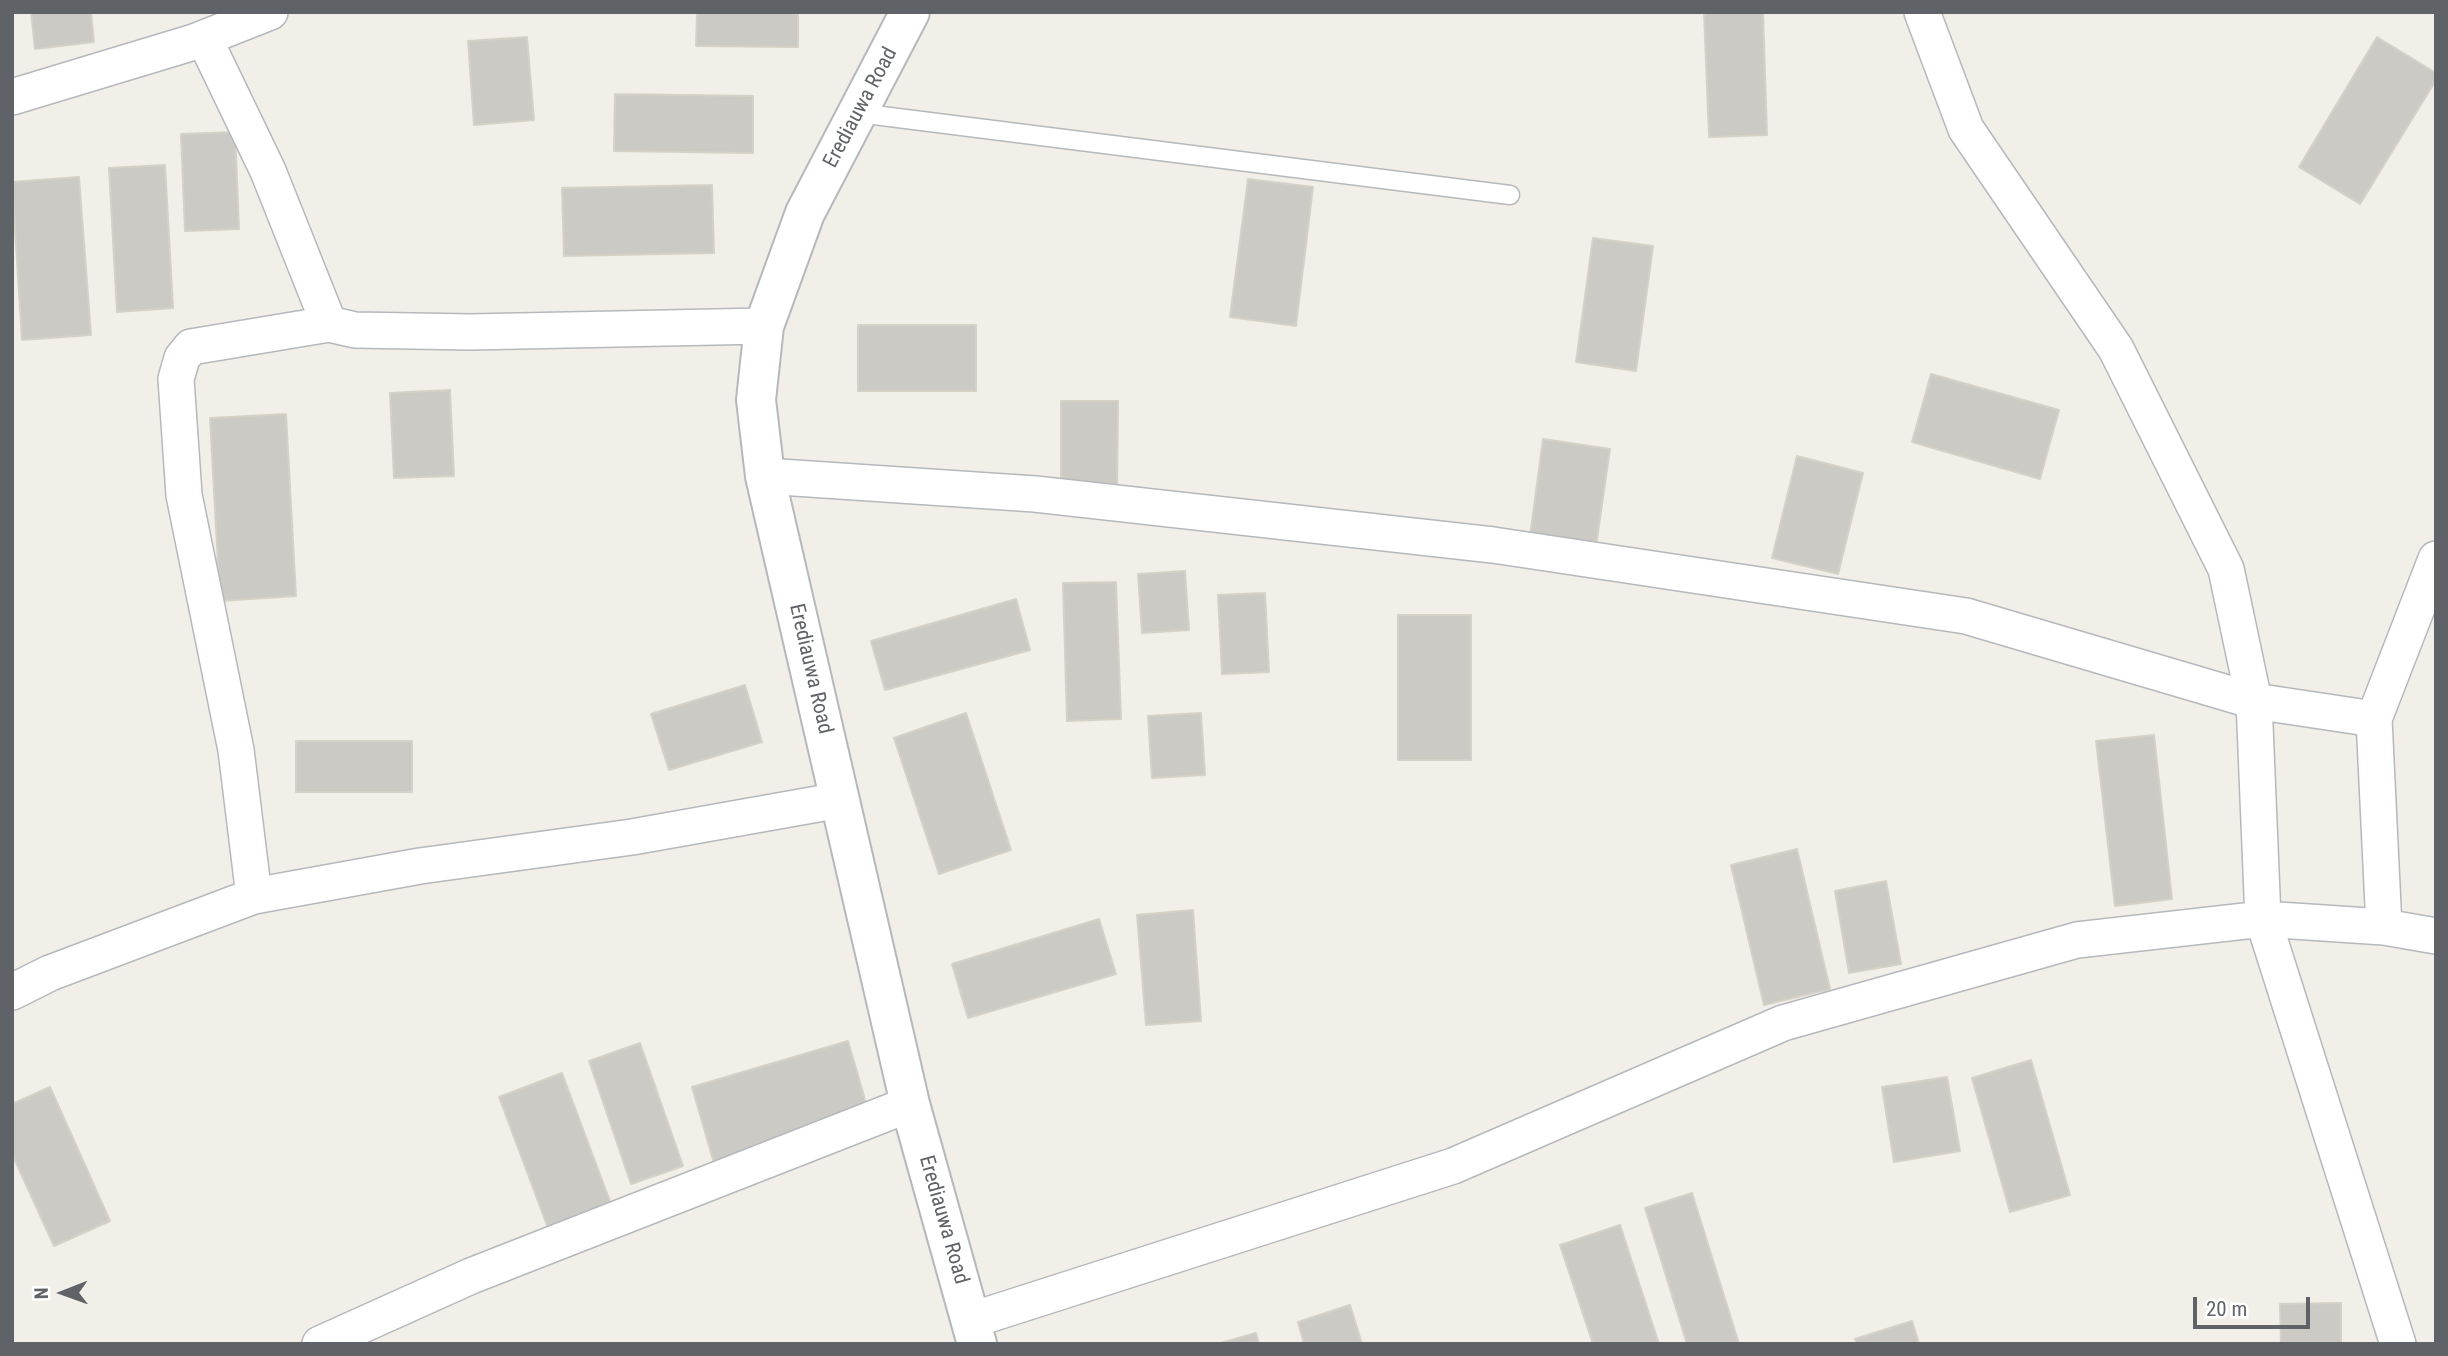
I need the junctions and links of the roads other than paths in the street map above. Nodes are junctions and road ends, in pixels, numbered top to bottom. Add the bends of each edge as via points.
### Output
1 (270, 12) edge
2 (910, 12) edge
3 (1922, 12) edge
4 (204, 38) junction
5 (12, 97) edge
6 (858, 113) junction
7 (1510, 195) dead end
8 (329, 324) junction
9 (764, 326) junction
10 (765, 476) junction
11 (2436, 559) edge
12 (2254, 701) junction
13 (2374, 719) junction
14 (840, 800) junction
15 (254, 896) junction
16 (2263, 919) junction
17 (2384, 927) junction
18 (2436, 936) edge
19 (12, 992) edge
20 (910, 1104) junction
21 (975, 1332) edge
22 (320, 1344) edge
23 (2398, 1344) edge

1 - 4 street
2 - 6 street, Erediauwa Road
3 - 12 street via 1966,129 2116,349 2226,569
4 - 5 street
4 - 8 street via 268,171
6 - 7 lane
6 - 9 street, Erediauwa Road via 805,214
8 - 9 street via 355,330 470,332
8 - 15 street via 191,346 176,379 184,495 236,750
9 - 10 street, Erediauwa Road via 756,401
10 - 12 street via 1035,494 1479,543 1966,616
10 - 14 street, Erediauwa Road
11 - 13 street
12 - 13 street
12 - 16 street
13 - 17 street
14 - 15 street via 632,838 420,866
14 - 20 street, Erediauwa Road
15 - 19 street via 50,973
16 - 17 street
16 - 21 street via 2077,940 1783,1023 1453,1166
16 - 23 street
17 - 18 street
20 - 21 street, Erediauwa Road
20 - 22 street via 471,1276

